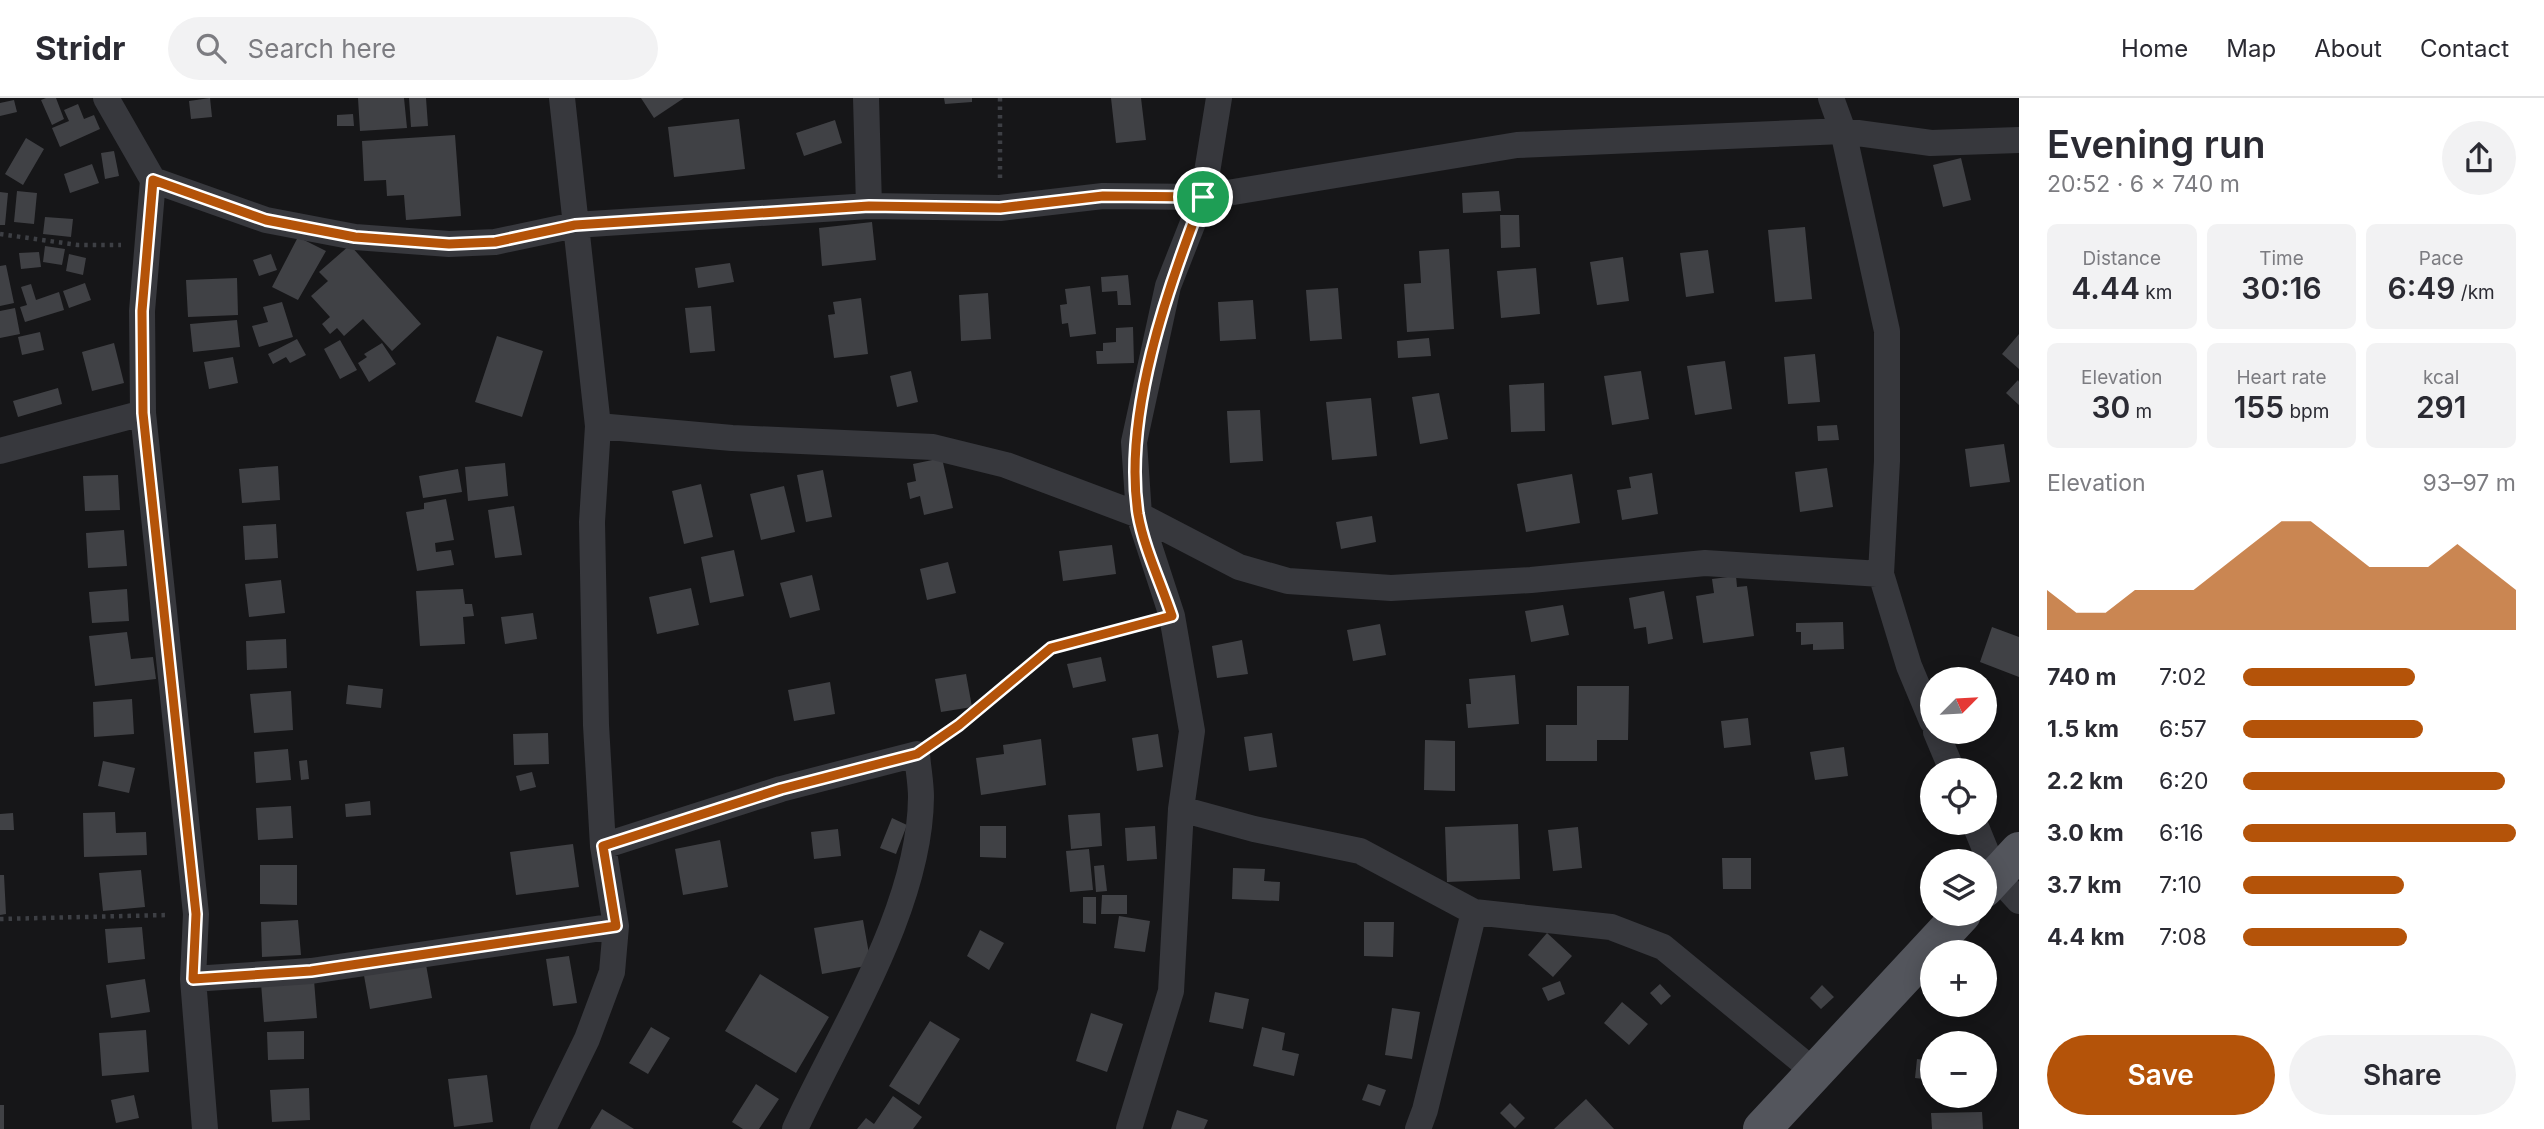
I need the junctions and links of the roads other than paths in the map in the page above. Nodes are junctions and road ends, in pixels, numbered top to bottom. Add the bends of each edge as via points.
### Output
1 (106, 98) edge
2 (562, 98) edge
3 (866, 98) edge
4 (1219, 98) edge
5 (1831, 98) edge
6 (1843, 131) junction
7 (2019, 140) edge
8 (153, 180) junction
9 (1203, 197) junction
10 (869, 206) junction
11 (575, 225) junction
12 (143, 413) junction
13 (598, 426) junction
14 (0, 452) edge
15 (1139, 515) junction
16 (1881, 574) junction
17 (1920, 693) edge
18 (1181, 809) junction
19 (1981, 835) edge
20 (603, 846) junction
21 (2005, 879) edge
22 (1474, 912) junction
23 (616, 926) junction
24 (1951, 926) edge
25 (193, 979) junction
26 (1816, 1073) junction
27 (205, 1129) edge
28 (542, 1129) edge
29 (795, 1129) edge
30 (1129, 1129) edge
31 (1418, 1129) edge
32 (1762, 1129) edge

1 - 8 street
2 - 11 street
3 - 10 street
4 - 9 street
5 - 6 street
6 - 7 street via 1931,143
6 - 9 street via 1517,145
6 - 16 street via 1887,331
8 - 11 street via 266,220 355,237 483,243
8 - 12 street via 142,311
9 - 10 street via 1103,196 1000,208
9 - 15 street via 1168,286 1134,442
10 - 11 street
11 - 13 street
12 - 14 street
12 - 25 street via 196,914
13 - 15 street via 732,438 933,447 1006,465
13 - 20 street via 593,536
15 - 16 street via 1239,567 1289,582 1391,588 1705,563
15 - 18 street via 1172,616 1192,731
16 - 17 street
18 - 22 street via 1360,851
18 - 30 street via 1171,991
19 - 21 street
20 - 23 street
20 - 29 street via 781,789 917,754 921,798 897,918
22 - 26 street via 1611,927 1663,947
22 - 31 street
23 - 25 street via 311,971
23 - 28 street via 612,972 587,1039
24 - 26 main road
25 - 27 street
26 - 32 main road

